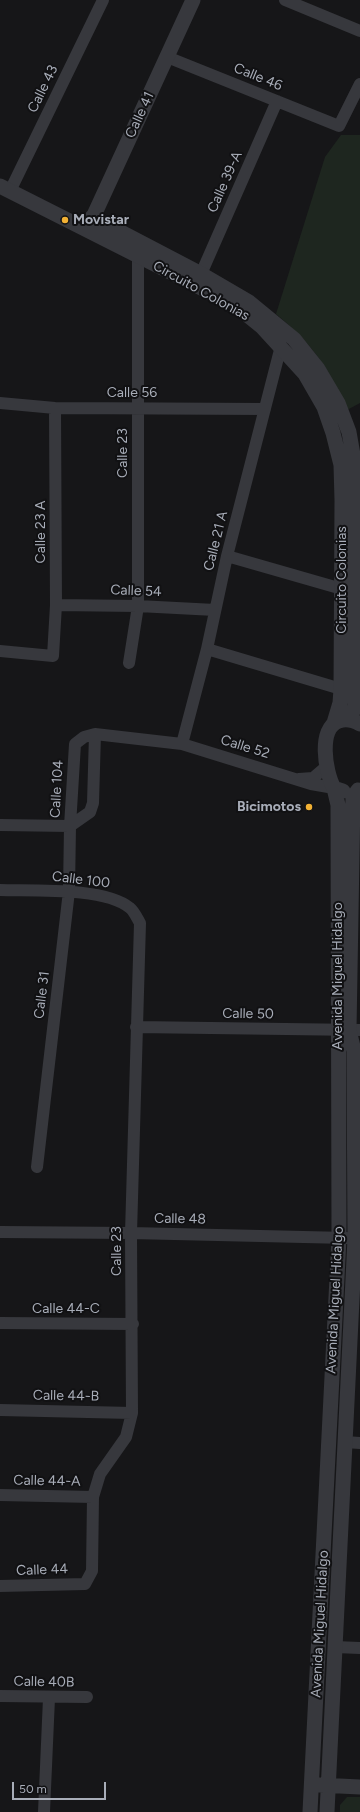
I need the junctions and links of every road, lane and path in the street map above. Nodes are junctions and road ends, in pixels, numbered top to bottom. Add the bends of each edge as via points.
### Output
1 (103, 0) edge
2 (193, 0) edge
3 (285, 0) edge
4 (360, 31) edge
5 (166, 57) junction
6 (360, 84) edge
7 (277, 101) junction
8 (5, 188) edge
9 (89, 224) junction
10 (142, 251) junction
11 (201, 274) junction
12 (245, 306) junction
13 (281, 346) junction
14 (0, 403) edge
15 (139, 407) junction
16 (55, 408) junction
17 (265, 409) junction
18 (227, 556) junction
19 (349, 591) junction
20 (56, 605) junction
21 (138, 606) junction
22 (215, 610) junction
23 (207, 649) junction
24 (0, 651) edge
25 (129, 663) dead end
26 (358, 673) edge
27 (341, 689) junction
28 (357, 722) edge
29 (334, 723) junction
30 (95, 734) junction
31 (182, 744) junction
32 (328, 766) junction
33 (298, 780) junction
34 (334, 788) junction
35 (359, 789) edge
36 (0, 825) edge
37 (70, 826) junction
38 (0, 890) edge
39 (69, 891) junction
40 (131, 909) joint
41 (136, 1027) junction
42 (349, 1030) edge
43 (37, 1167) dead end
44 (0, 1232) edge
45 (131, 1233) junction
46 (339, 1238) junction
47 (357, 1238) edge
48 (0, 1323) edge
49 (133, 1324) junction
50 (0, 1410) edge
51 (132, 1413) junction
52 (345, 1442) junction
53 (360, 1443) edge
54 (0, 1495) edge
55 (93, 1496) junction
56 (85, 1584) joint
57 (0, 1586) edge
58 (335, 1647) junction
59 (360, 1648) edge
60 (0, 1696) edge
61 (86, 1697) dead end
62 (50, 1698) junction
63 (312, 1784) junction
64 (328, 1785) junction
65 (360, 1787) edge
66 (44, 1812) edge
67 (310, 1812) edge
68 (327, 1812) edge

1 - 8 street, Calle 43
2 - 5 street, Calle 41
3 - 4 street
5 - 7 street, Calle 46
5 - 9 street, Calle 41
6 - 7 street, Calle 46 via 338,126
7 - 11 street, Calle 39-A
8 - 9 street, Circuito Colonias
9 - 10 street, Circuito Colonias
10 - 11 street, Circuito Colonias
10 - 12 street, Circuito Colonias
10 - 15 street, Calle 23
11 - 12 street, Circuito Colonias
12 - 13 street, Circuito Colonias
12 - 19 street, Circuito Colonias via 294,339 318,369 338,403 349,432 355,466
13 - 17 street, Calle 21 A
13 - 19 street, Circuito Colonias via 305,374 324,407 333,433 340,465
14 - 16 street, Calle 56
15 - 16 street, Calle 56
15 - 17 street, Calle 56
15 - 21 street, Calle 23
16 - 20 street, Calle 23 A
17 - 18 street, Calle 21 A
18 - 19 street
18 - 22 street, Calle 21 A
19 - 26 street, Circuito Colonias
19 - 27 street, Circuito Colonias
20 - 21 street, Calle 54
20 - 24 street, Calle 23 A via 53,656
21 - 22 street, Calle 54
21 - 25 street, Calle 23
22 - 23 street, Calle 21 A
23 - 27 street
23 - 31 street, Calle 21 A
26 - 28 street, Circuito Colonias via 355,706
27 - 29 street, Circuito Colonias
28 - 29 street via 344,719
29 - 32 street, Circuito Colonias via 328,728 326,736
30 - 31 street
30 - 37 street, Calle 104 via 93,803 90,812
30 - 37 street, Calle 104 via 84,737 75,744
31 - 33 street, Calle 52
32 - 33 street via 313,778
32 - 34 street, Avenida Miguel Hidalgo
33 - 34 street, Calle 52
34 - 35 street via 343,792
34 - 42 street, Avenida Miguel Hidalgo via 338,800
35 - 42 street, Avenida Miguel Hidalgo via 353,797
36 - 37 street
37 - 39 street, Calle 31
38 - 39 street, Calle 100
39 - 40 street, Calle 100 via 118,900
39 - 43 street, Calle 31
40 - 41 street, Calle 23 via 140,923
41 - 42 street, Calle 50
41 - 45 street, Calle 23
42 - 46 street, Avenida Miguel Hidalgo
42 - 47 street, Avenida Miguel Hidalgo via 354,1051
44 - 45 street, Calle 48
45 - 46 street, Calle 48
45 - 49 street, Calle 23
46 - 47 street, Calle 48
46 - 63 street, Avenida Miguel Hidalgo
47 - 52 street, Avenida Miguel Hidalgo
48 - 49 street, Calle 44-C
49 - 51 street, Calle 23
50 - 51 street, Calle 44-B
51 - 55 street, Calle 23 via 126,1437 100,1474
52 - 53 street
52 - 58 street, Avenida Miguel Hidalgo
54 - 55 street, Calle 44-A
55 - 56 street, Calle 23 via 92,1571
56 - 57 street, Calle 44
58 - 59 street
58 - 64 street, Avenida Miguel Hidalgo
60 - 62 street, Calle 40B
61 - 62 street, Calle 40B
62 - 66 street
63 - 64 street
63 - 67 street, Avenida Miguel Hidalgo
64 - 65 street
64 - 68 street, Avenida Miguel Hidalgo

